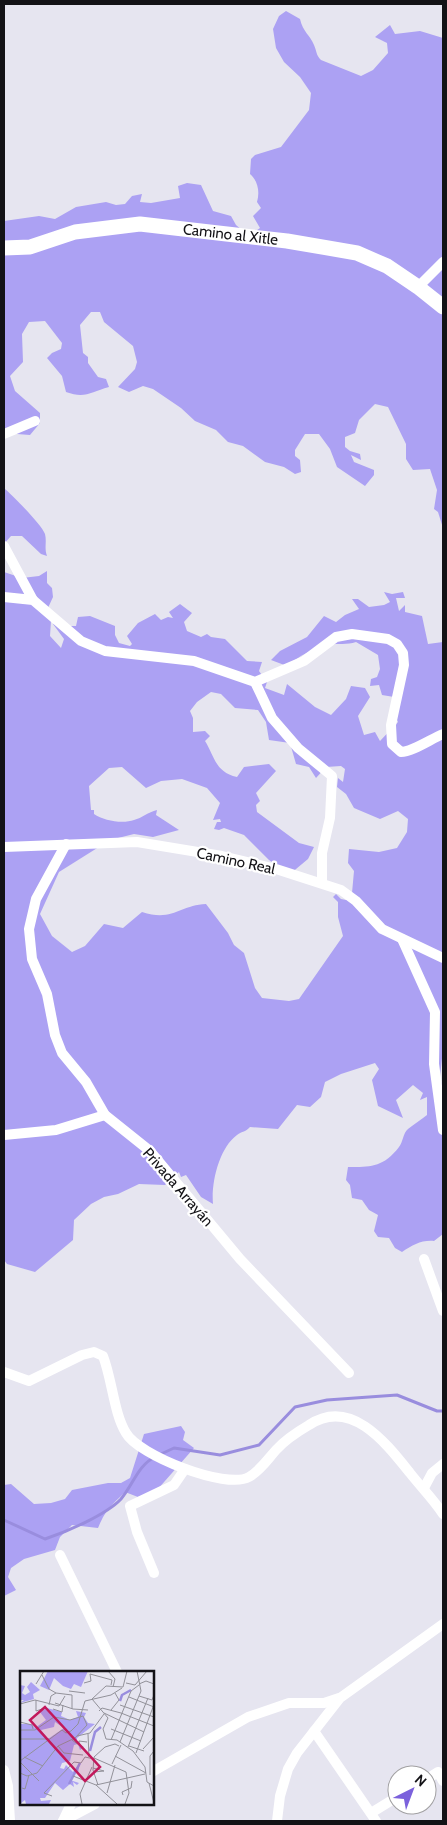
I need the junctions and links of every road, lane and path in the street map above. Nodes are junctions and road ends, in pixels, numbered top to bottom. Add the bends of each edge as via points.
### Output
1 (4, 248) edge
2 (443, 262) edge
3 (418, 287) junction
4 (443, 307) edge
5 (35, 422) dead end
6 (4, 434) edge
7 (4, 546) edge
8 (4, 596) edge
9 (33, 600) junction
10 (255, 682) junction
11 (443, 734) edge
12 (66, 844) junction
13 (4, 848) edge
14 (322, 883) junction
15 (402, 939) junction
16 (443, 958) edge
17 (105, 1115) junction
18 (443, 1130) edge
19 (4, 1135) edge
20 (424, 1259) dead end
21 (443, 1311) edge
22 (4, 1372) edge
23 (349, 1372) dead end
24 (443, 1464) edge
25 (185, 1469) junction
26 (424, 1488) junction
27 (443, 1514) edge
28 (60, 1555) dead end
29 (154, 1572) dead end
30 (443, 1624) edge
31 (118, 1671) edge
32 (340, 1698) junction
33 (314, 1731) junction
34 (4, 1770) edge
35 (154, 1771) edge
36 (71, 1805) edge
37 (93, 1805) edge
38 (387, 1805) edge
39 (278, 1810) junction
40 (373, 1817) edge
41 (10, 1821) edge
42 (63, 1821) edge
43 (277, 1821) edge
44 (286, 1821) edge

1 - 3 street, Camino al Xitle via 30,248 75,232 140,224 287,240 357,253 387,266
2 - 3 street
3 - 4 street, Camino al Xitle
5 - 6 street
7 - 9 street
8 - 9 street
9 - 10 street via 81,641 105,651 194,661
10 - 11 street via 304,661 336,637 352,634 388,640 398,644 404,665 391,725 392,744 401,752 407,752
10 - 14 street via 272,718 298,748 332,776 330,818 322,853
12 - 13 street, Camino Real
12 - 14 street, Camino Real via 137,842 222,856
12 - 17 street, Privada Arrayán via 36,899 28,929 32,959 47,994 62,1053 86,1082
14 - 15 street, Camino Real via 341,890 382,929
15 - 16 street, Camino Real
15 - 18 street via 435,1012 434,1064
17 - 19 street via 56,1130
17 - 23 street, Privada Arrayán via 150,1152 240,1258
20 - 21 street
22 - 25 street via 29,1381 82,1355 94,1352 103,1356 124,1431 130,1440
24 - 26 street via 432,1473
25 - 26 street via 236,1481 246,1478 311,1423 328,1416 343,1417 371,1428
25 - 29 street via 174,1485 130,1506
26 - 27 street
28 - 31 street
30 - 32 street
32 - 33 street
32 - 35 street via 324,1703 289,1703 248,1717
33 - 39 street via 288,1769
33 - 40 street
34 - 41 street
36 - 42 street
37 - 42 street
38 - 40 street
39 - 43 street
39 - 44 street

